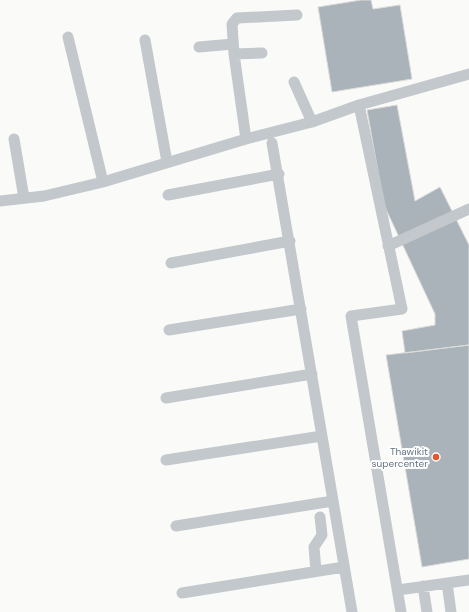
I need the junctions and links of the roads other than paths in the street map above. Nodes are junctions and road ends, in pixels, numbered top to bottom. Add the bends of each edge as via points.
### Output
1 (297, 15) dead end
2 (68, 37) dead end
3 (145, 40) dead end
4 (199, 47) dead end
5 (234, 49) junction
6 (262, 53) dead end
7 (469, 74) edge
8 (294, 82) dead end
9 (359, 105) junction
10 (312, 122) junction
11 (14, 139) dead end
12 (246, 139) junction
13 (272, 143) dead end
14 (167, 162) junction
15 (278, 174) junction
16 (103, 182) junction
17 (168, 195) dead end
18 (24, 198) junction
19 (0, 201) edge
20 (469, 209) edge
21 (290, 241) junction
22 (388, 246) junction
23 (171, 263) dead end
24 (301, 309) junction
25 (169, 330) dead end
26 (312, 374) junction
27 (166, 398) dead end
28 (322, 436) junction
29 (166, 460) dead end
30 (333, 501) junction
31 (320, 517) dead end
32 (176, 526) dead end
33 (344, 567) junction
34 (316, 571) junction
35 (469, 582) edge
36 (447, 583) junction
37 (422, 586) junction
38 (398, 590) junction
39 (182, 593) dead end
40 (352, 612) edge
41 (401, 612) edge
42 (427, 612) edge
43 (451, 612) edge

1 - 5 street via 236,18 232,24
2 - 16 street
3 - 14 street
4 - 5 street
5 - 6 street
5 - 12 street
7 - 9 street
8 - 10 street
9 - 10 street
9 - 22 street
10 - 12 street
11 - 18 street
12 - 14 street
13 - 15 street
14 - 16 street
15 - 17 street
15 - 21 street
16 - 18 street via 44,196
18 - 19 street
20 - 22 street
21 - 23 street
21 - 24 street
22 - 38 street via 402,309 351,316
24 - 25 street
24 - 26 street
26 - 27 street
26 - 28 street
28 - 29 street
28 - 30 street
30 - 32 street
30 - 33 street
31 - 34 street via 322,535 314,547
33 - 34 street
33 - 40 street
34 - 39 street
35 - 36 street
36 - 37 street
36 - 43 street
37 - 38 street
37 - 42 street
38 - 41 street

